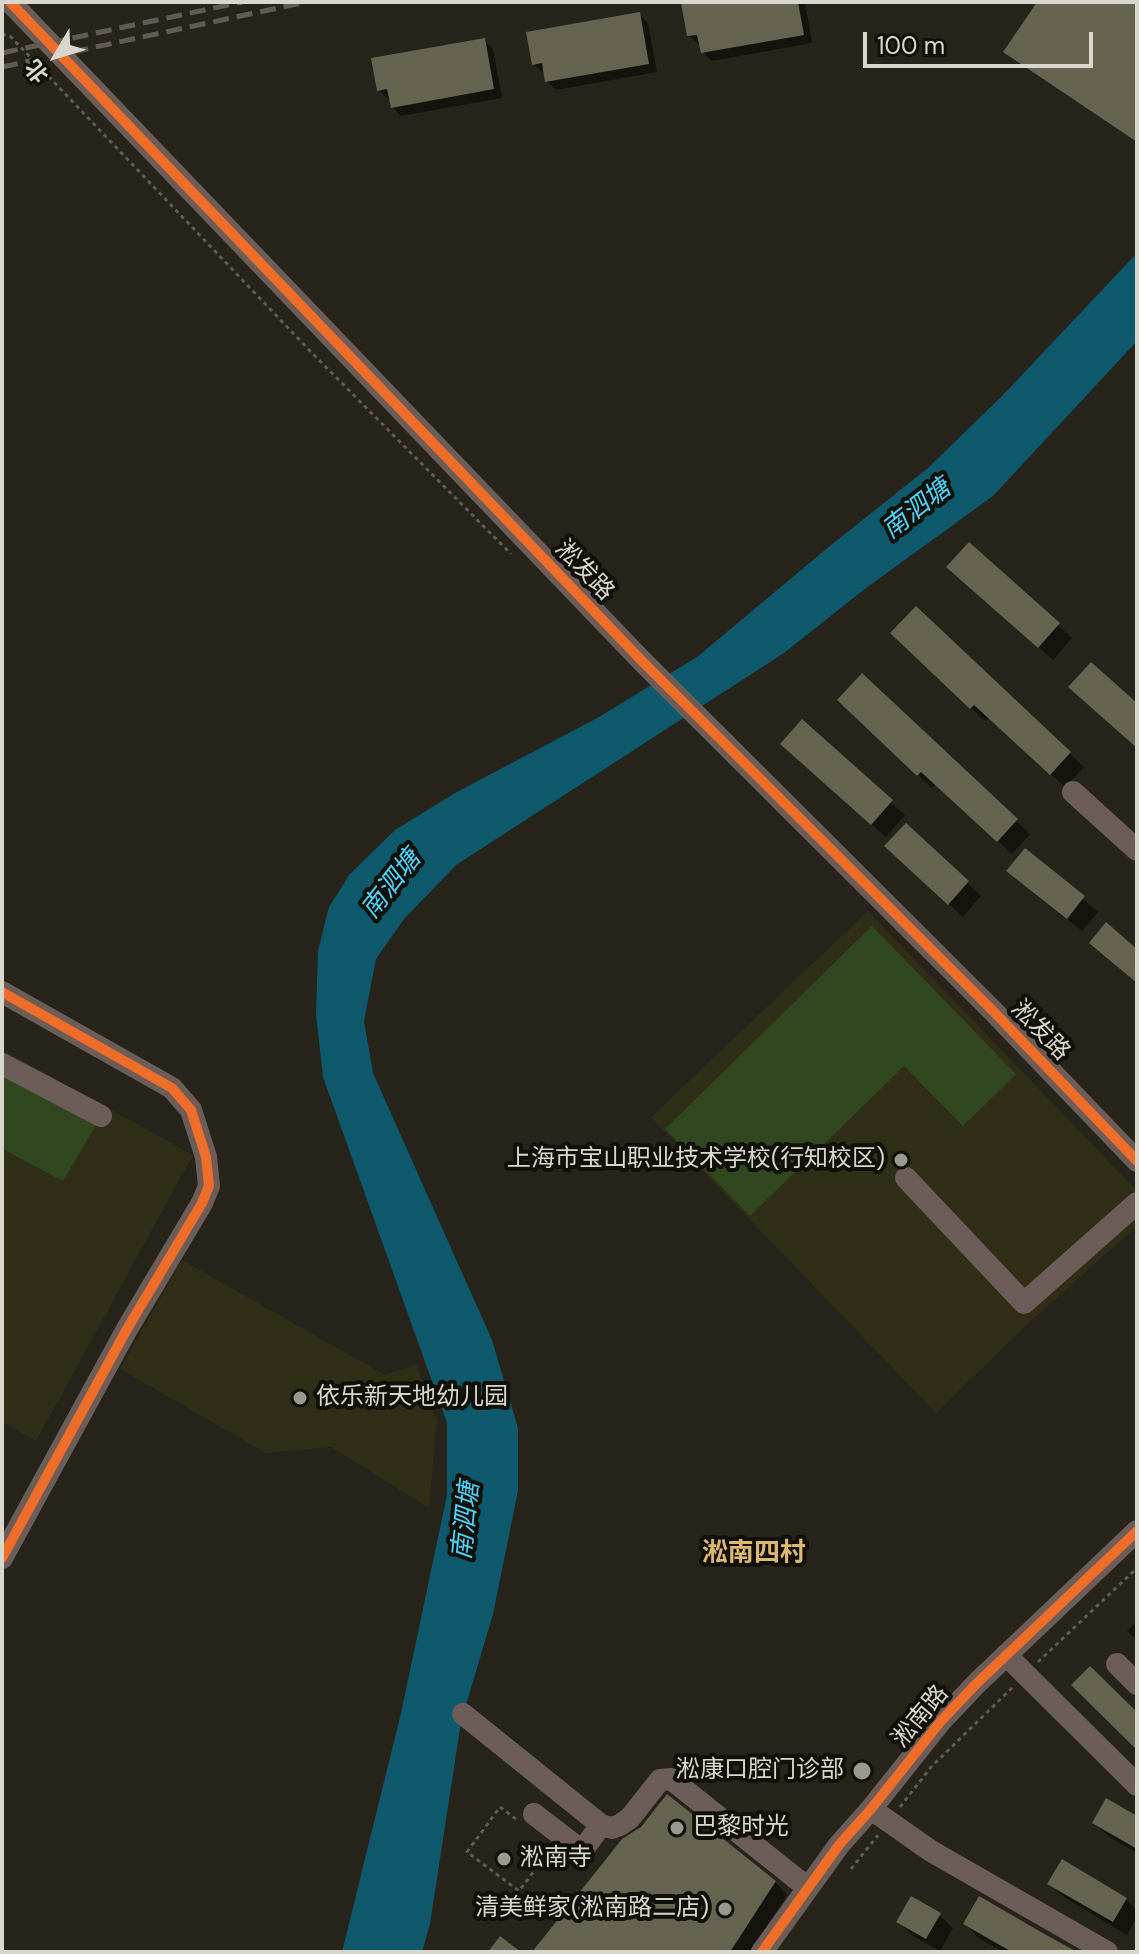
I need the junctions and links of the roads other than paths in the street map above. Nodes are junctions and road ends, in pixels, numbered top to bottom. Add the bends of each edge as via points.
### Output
1 (10, 2) edge
2 (1073, 792) dead end
3 (1137, 850) edge
4 (2, 992) edge
5 (2, 1064) edge
6 (101, 1116) dead end
7 (1137, 1161) edge
8 (906, 1178) dead end
9 (1137, 1203) edge
10 (1137, 1531) edge
11 (2, 1558) edge
12 (1006, 1655) junction
13 (1117, 1664) dead end
14 (1137, 1684) edge
15 (463, 1714) dead end
16 (1137, 1785) edge
17 (534, 1814) road end
18 (880, 1815) junction
19 (601, 1825) junction
20 (808, 1888) junction
21 (762, 1952) edge
22 (1107, 1952) edge

1 - 7 street, 淞发路 via 641,660
2 - 3 street
4 - 11 street via 172,1088 191,1110 209,1186
5 - 6 street
8 - 9 street via 1024,1303
10 - 12 street, 淞南路
12 - 16 street
12 - 18 street, 淞南路 via 941,1721
13 - 14 street
15 - 19 street
17 - 19 street via 582,1851
18 - 20 street, 淞南路 via 839,1845
18 - 22 street via 931,1851
19 - 20 street via 620,1825 660,1780 671,1779
20 - 21 street, 淞南路

